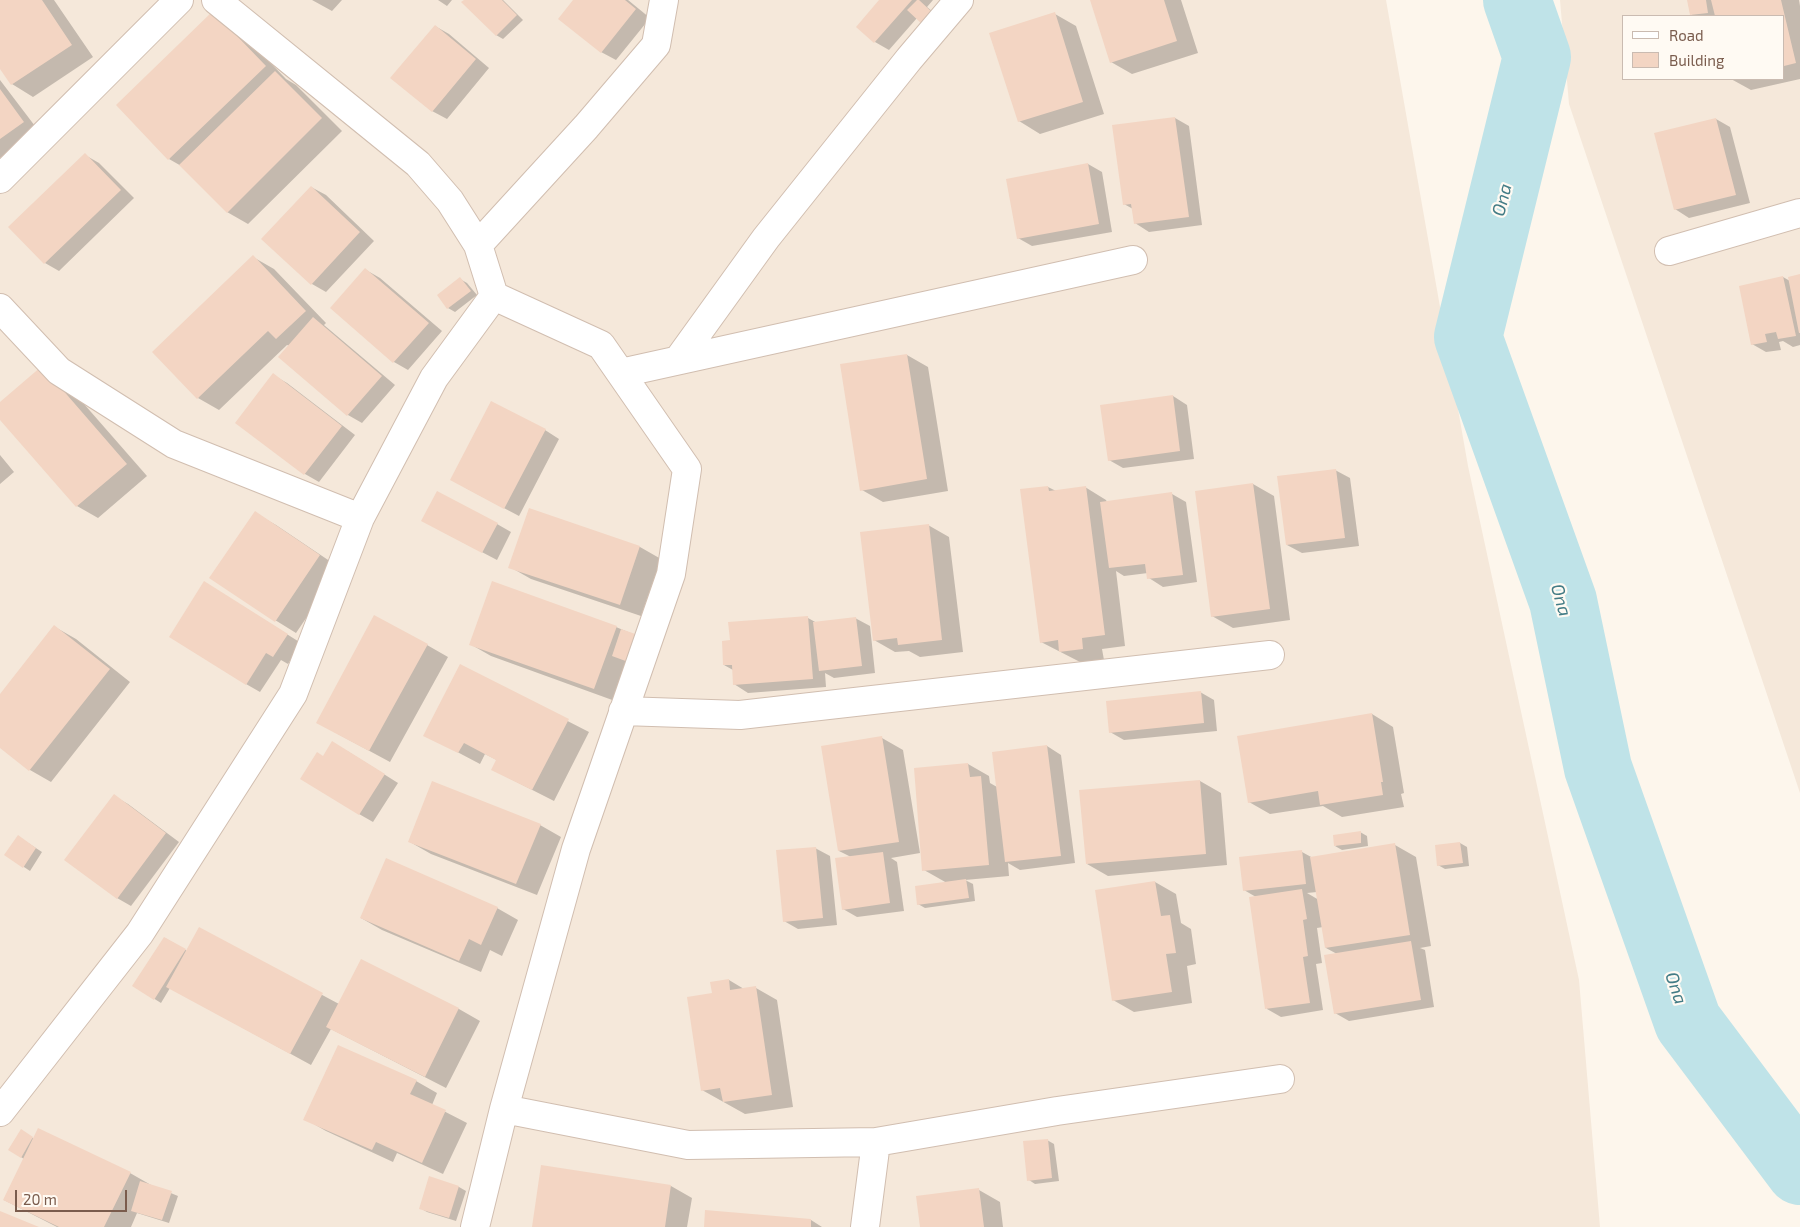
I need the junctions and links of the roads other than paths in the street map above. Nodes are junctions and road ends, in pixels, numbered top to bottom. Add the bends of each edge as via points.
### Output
1 (179, 0) edge
2 (216, 0) edge
3 (664, 0) edge
4 (959, 0) edge
5 (0, 179) edge
6 (1800, 213) edge
7 (478, 245) junction
8 (1669, 252) dead end
9 (1133, 260) dead end
10 (494, 296) junction
11 (0, 308) edge
12 (678, 360) junction
13 (621, 373) junction
14 (360, 518) junction
15 (1270, 655) dead end
16 (623, 712) junction
17 (1280, 1079) dead end
18 (504, 1109) junction
19 (0, 1112) edge
20 (876, 1142) junction
21 (475, 1227) edge
22 (866, 1227) edge

1 - 5 street
2 - 7 street via 418,164 450,201
3 - 7 street via 656,45
4 - 12 street via 766,238
6 - 8 street
7 - 10 street
9 - 12 street
10 - 13 street via 601,344
10 - 14 street via 434,378
11 - 14 street via 59,372 174,444
12 - 13 street
13 - 16 street via 687,469 671,574
14 - 19 street via 293,694 140,933
15 - 16 street via 740,715
16 - 18 street via 576,849
17 - 20 street via 1057,1111
18 - 20 street via 688,1145
18 - 21 street
20 - 22 street

